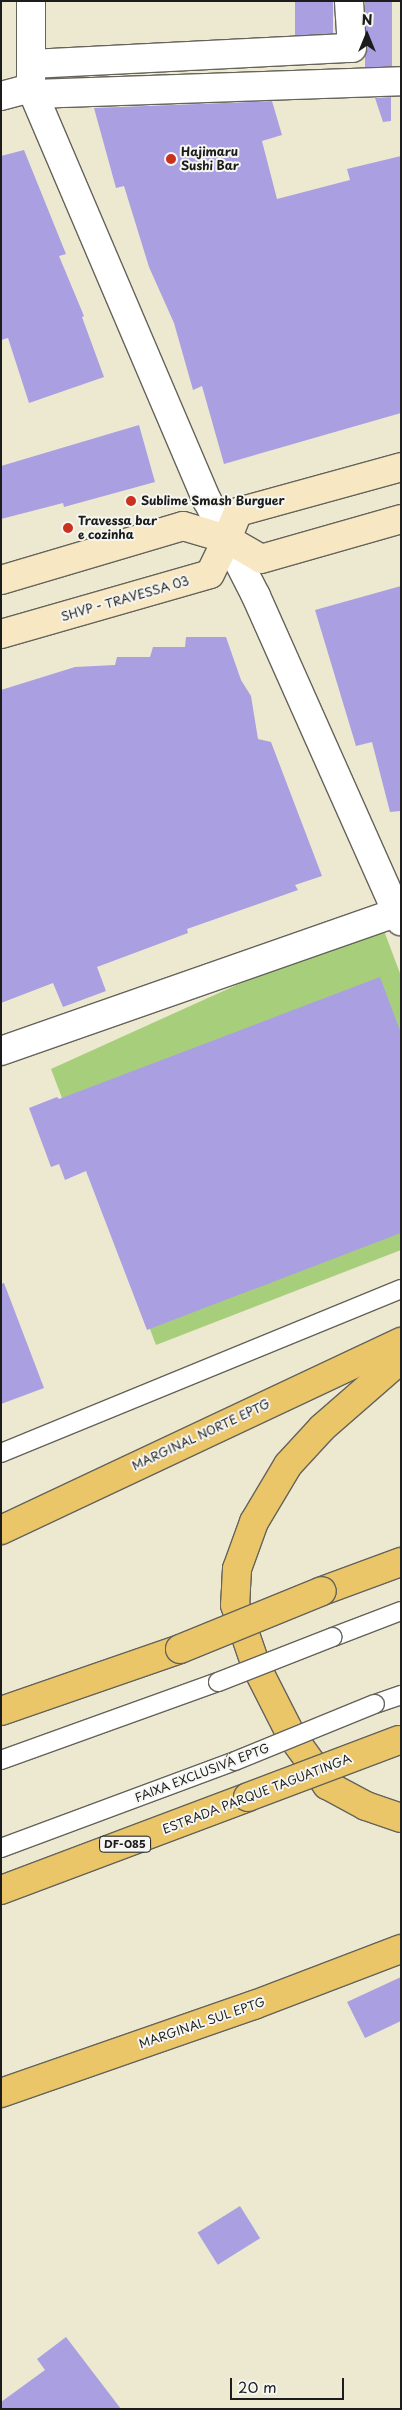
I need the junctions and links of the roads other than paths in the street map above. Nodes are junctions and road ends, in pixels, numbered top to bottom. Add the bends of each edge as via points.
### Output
1 (32, 1) edge
2 (349, 1) edge
3 (401, 81) edge
4 (32, 82) junction
5 (1, 96) edge
6 (401, 467) edge
7 (401, 519) edge
8 (228, 539) junction
9 (1, 580) edge
10 (1, 634) edge
11 (400, 914) edge
12 (1, 1050) edge
13 (401, 1289) edge
14 (401, 1342) edge
15 (401, 1359) edge
16 (1, 1453) edge
17 (1, 1530) edge
18 (401, 1562) edge
19 (401, 1611) edge
20 (401, 1695) edge
21 (1, 1711) edge
22 (400, 1740) edge
23 (1, 1760) edge
24 (401, 1818) edge
25 (1, 1848) edge
26 (1, 1890) edge
27 (401, 1949) edge
28 (1, 2093) edge

1 - 4 street
2 - 4 street via 352,48
3 - 4 street
4 - 5 street
4 - 8 street via 207,500
6 - 8 street, SHVP - TRAVESSA 03 via 238,512
7 - 8 street via 261,559
8 - 9 street via 183,526
8 - 10 street, SHVP - TRAVESSA 03 via 210,574
8 - 11 street
11 - 12 street
13 - 16 lane
14 - 17 main road, MARGINAL NORTE EPTG
15 - 24 main road via 322,1428 288,1466 251,1530 237,1569 235,1605 256,1666 287,1727 327,1785 366,1806
18 - 21 main road, bridge via 180,1650
19 - 23 lane, bridge via 218,1682
20 - 25 lane, FAIXA EXCLUSIVA EPTG, bridge
22 - 26 main road, ESTRADA PARQUE TAGUATINGA / DF-085, bridge
27 - 28 main road, MARGINAL SUL EPTG via 254,2005

